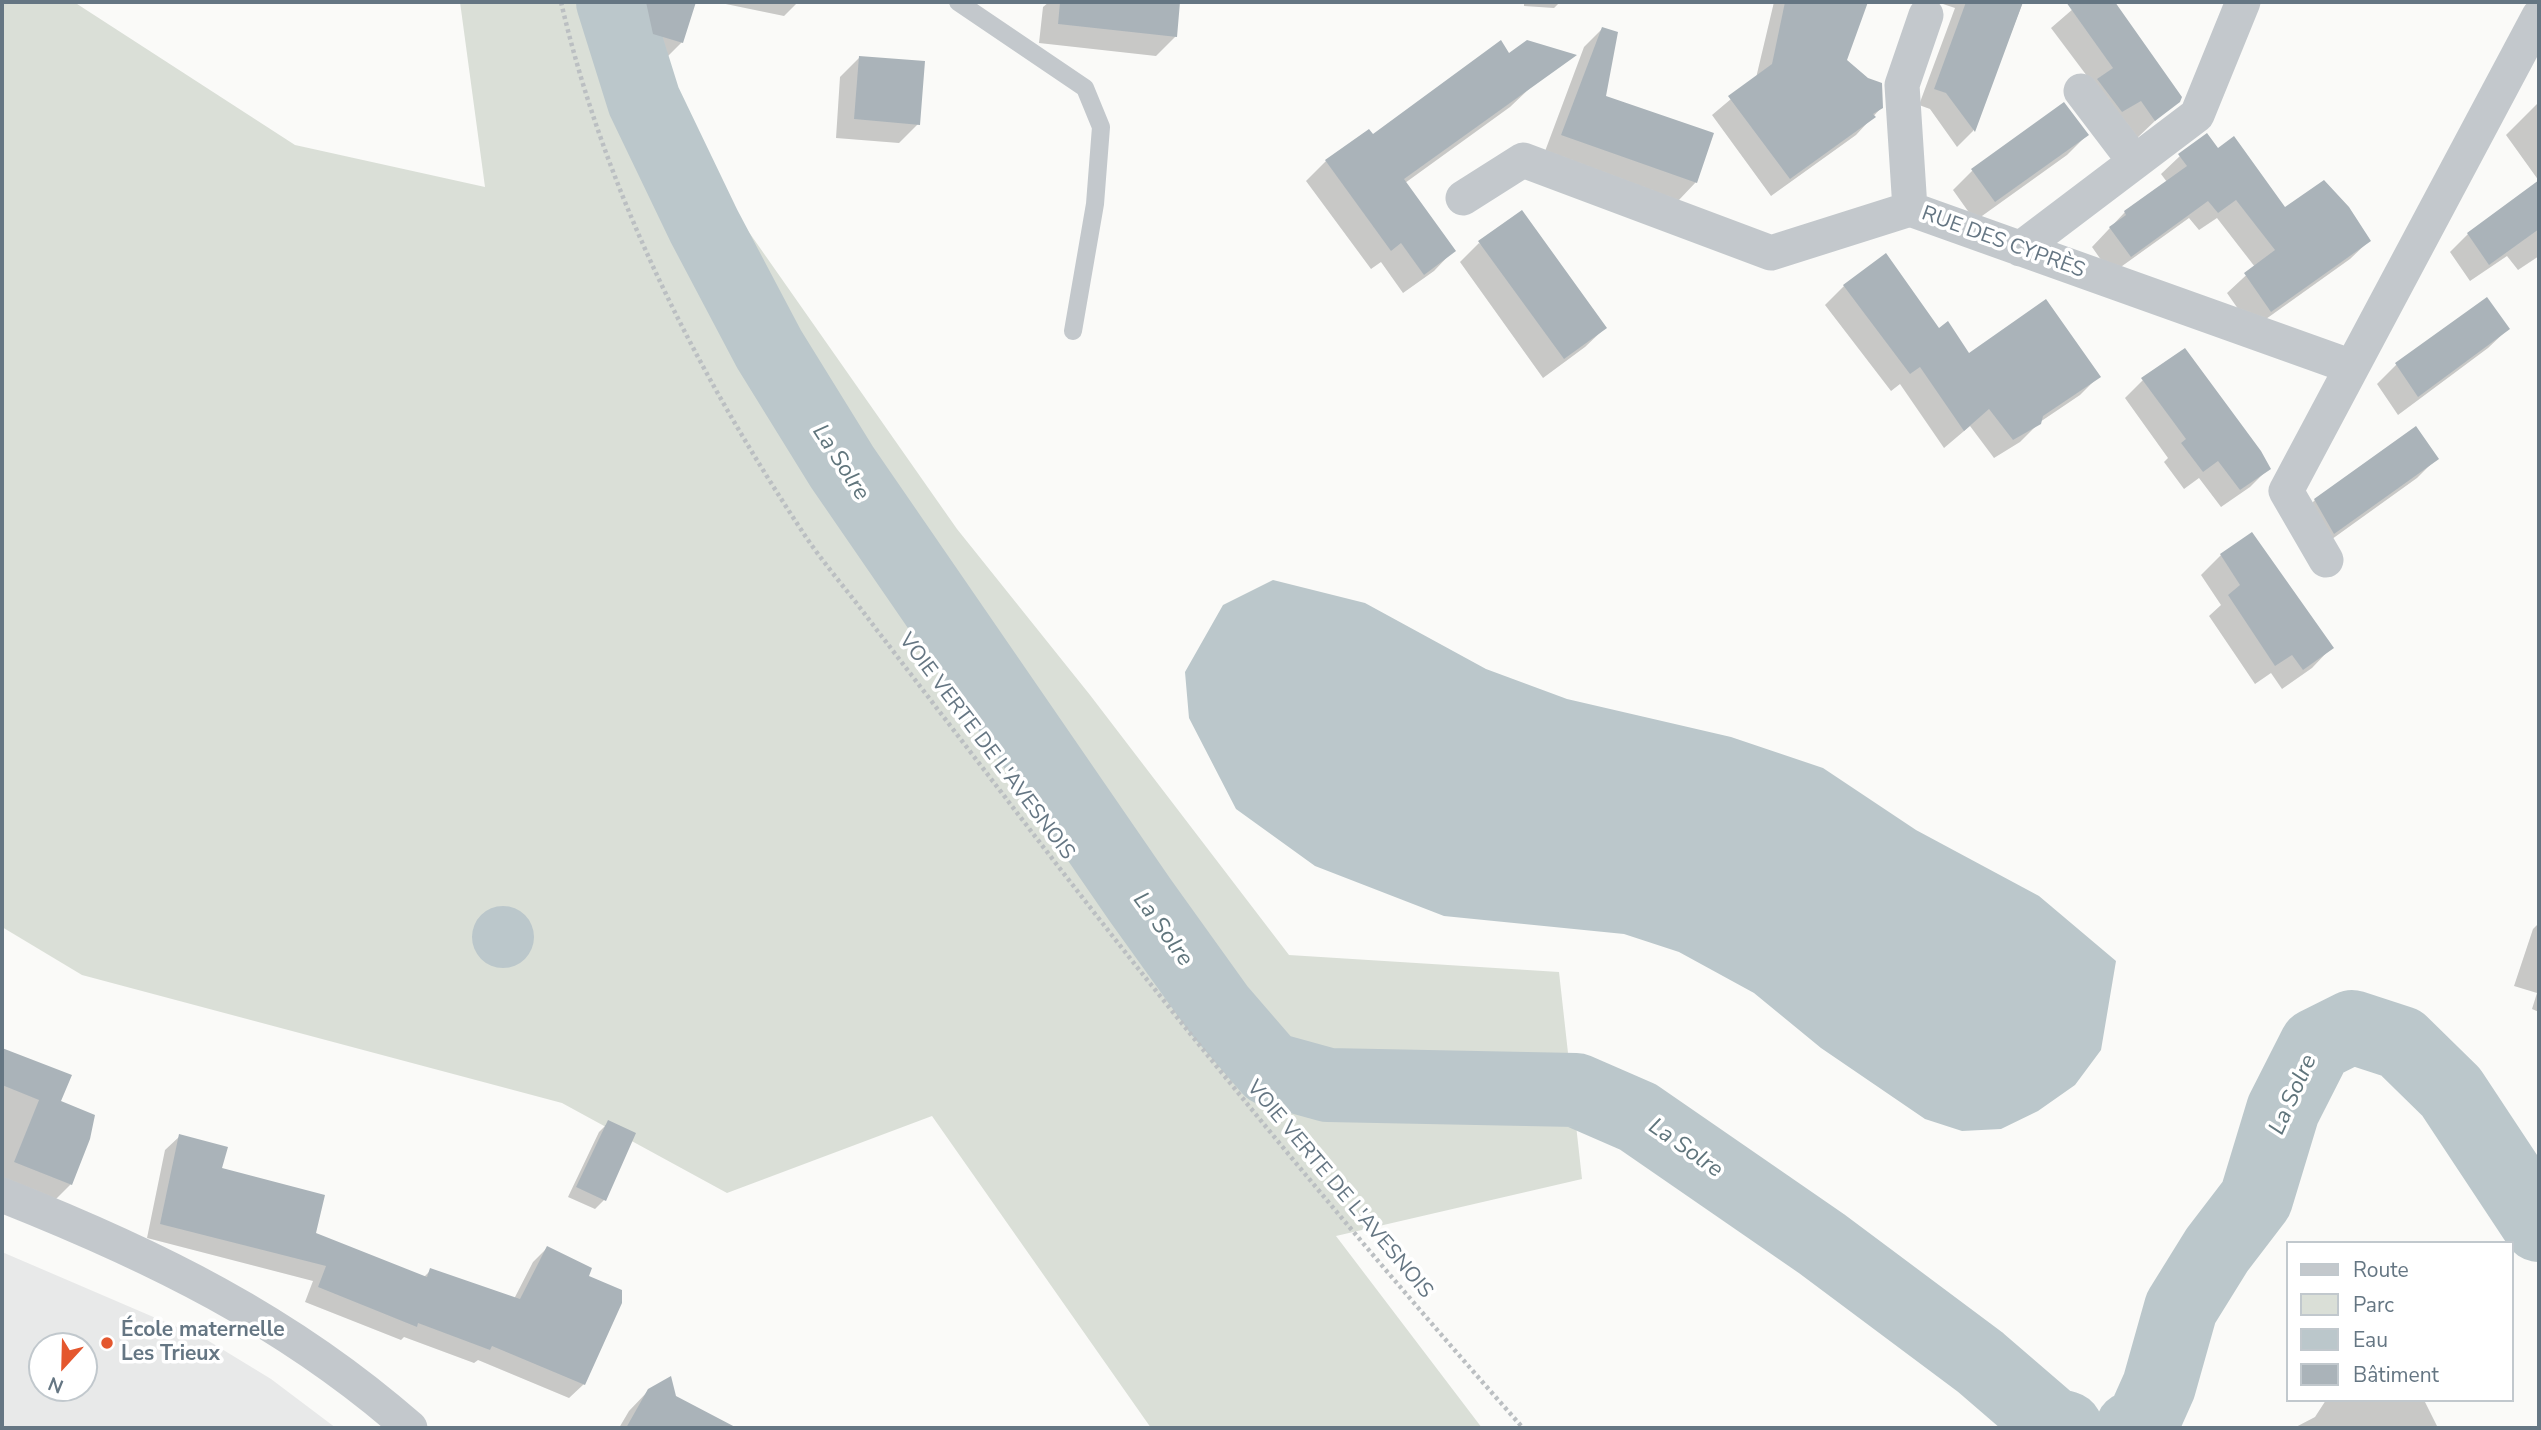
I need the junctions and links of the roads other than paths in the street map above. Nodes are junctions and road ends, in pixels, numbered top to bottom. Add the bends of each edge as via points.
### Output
1 (958, 2) edge
2 (2243, 2) edge
3 (1926, 15) dead end
4 (2539, 16) edge
5 (2081, 91) dead end
6 (2135, 162) junction
7 (1463, 198) dead end
8 (1910, 209) junction
9 (2020, 249) junction
10 (1073, 331) dead end
11 (2352, 367) junction
12 (2326, 560) dead end
13 (2, 1195) edge
14 (410, 1428) edge

1 - 10 lane via 1085,88 1101,127 1095,204
2 - 6 street via 2197,115
3 - 8 street via 1902,85
4 - 11 street
5 - 6 street
6 - 9 street
7 - 8 street, RUE DES CYPRÈS via 1523,160 1770,253
8 - 9 street, RUE DES CYPRÈS
9 - 11 street, RUE DES CYPRÈS
11 - 12 street via 2286,491
13 - 14 street via 108,1237 261,1316 368,1391

